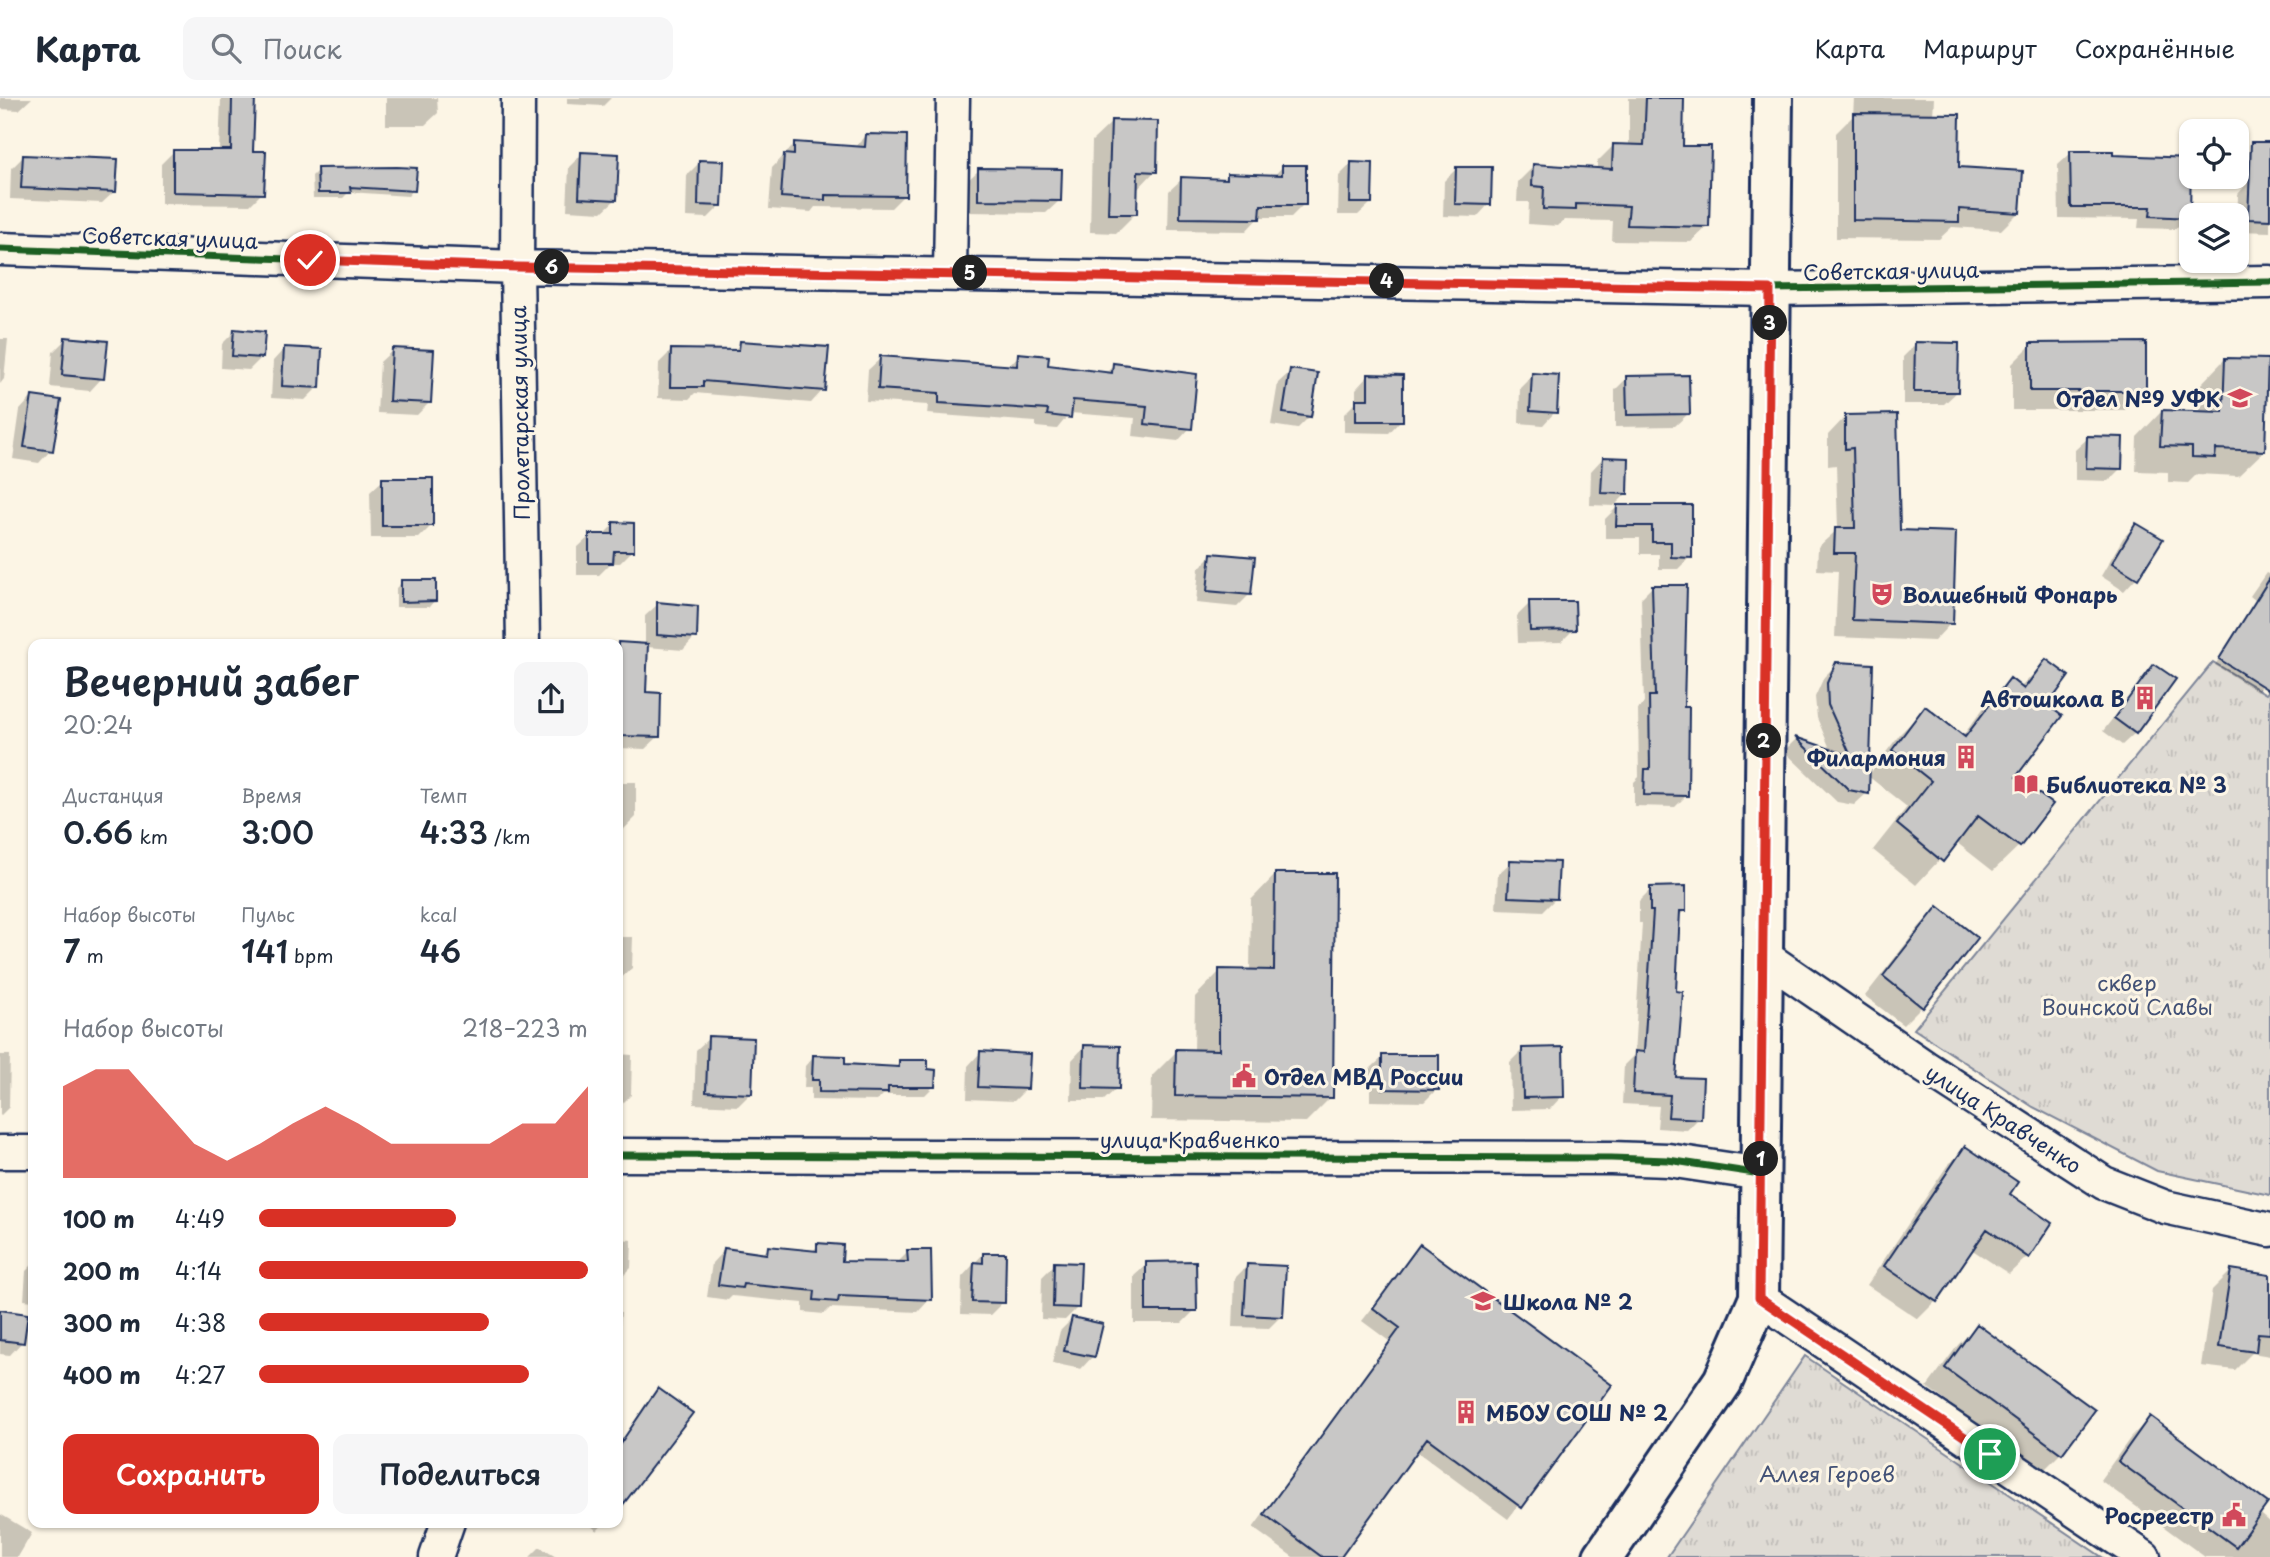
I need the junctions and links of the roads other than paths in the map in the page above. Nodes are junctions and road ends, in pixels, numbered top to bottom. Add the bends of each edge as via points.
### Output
1 (518, 98) edge
2 (953, 98) edge
3 (1773, 98) edge
4 (0, 249) edge
5 (517, 267) junction
6 (950, 272) junction
7 (2270, 282) edge
8 (1770, 289) junction
9 (523, 639) edge
10 (1761, 954) junction
11 (0, 1152) edge
12 (28, 1152) edge
13 (623, 1155) edge
14 (1761, 1174) junction
15 (2270, 1230) edge
16 (1759, 1298) junction
17 (447, 1528) edge
18 (436, 1557) edge
19 (1603, 1557) edge
20 (2144, 1557) edge

1 - 5 street, Пролетарская улица
2 - 6 street
3 - 8 main road
4 - 5 street, Советская улица
5 - 6 street, Советская улица
5 - 9 street, Пролетарская улица
6 - 8 street, Советская улица
7 - 8 street, Советская улица
8 - 10 main road
10 - 14 main road
10 - 15 street, улица Кравченко via 2104,1183 2165,1207
11 - 12 street
13 - 14 street, улица Кравченко via 1611,1158 1668,1160
14 - 16 main road
16 - 19 main road via 1723,1381
16 - 20 street
17 - 18 street

